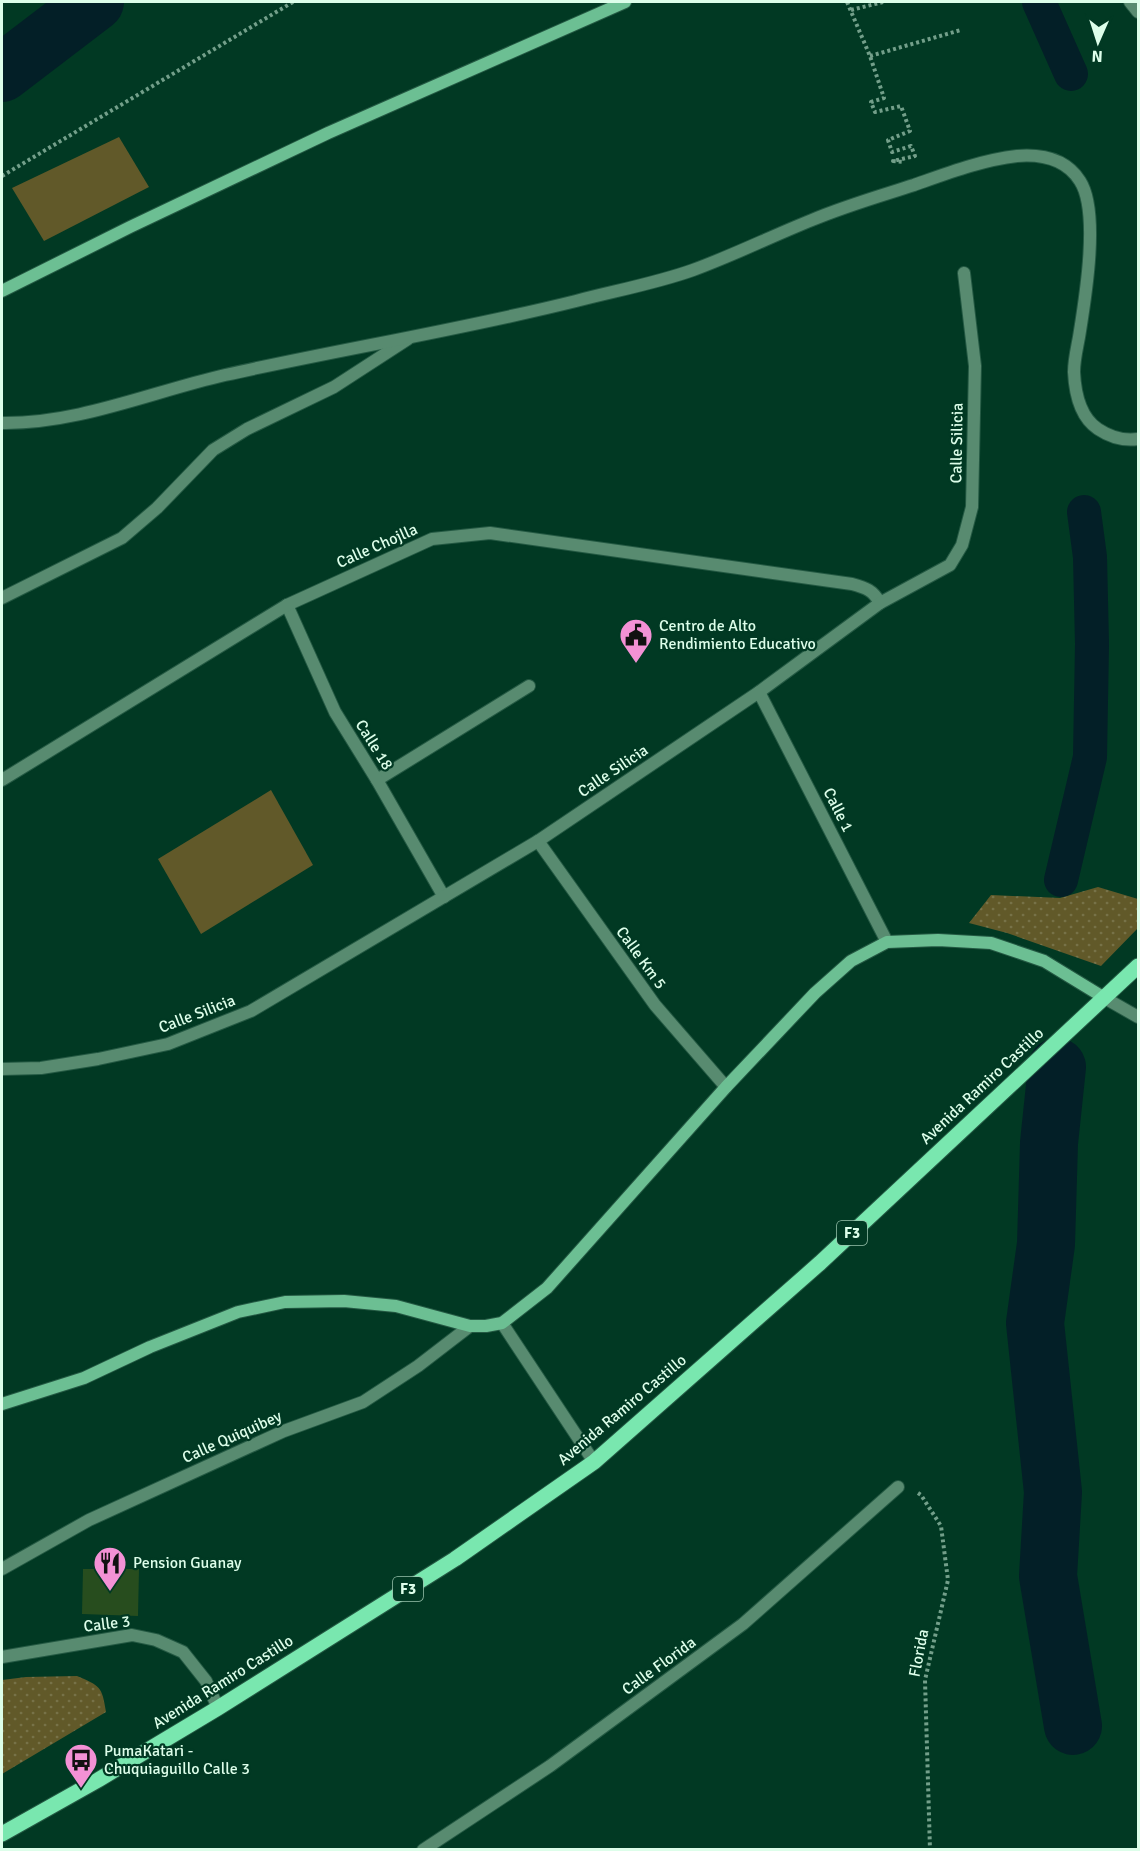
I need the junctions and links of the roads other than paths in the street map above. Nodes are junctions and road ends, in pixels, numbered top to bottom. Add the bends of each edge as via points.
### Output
1 (625, 2) edge
2 (1130, 2) edge
3 (1138, 12) edge
4 (964, 273) dead end
5 (2, 291) edge
6 (408, 339) junction
7 (2, 423) edge
8 (1138, 439) edge
9 (2, 598) edge
10 (880, 603) junction
11 (287, 605) junction
12 (529, 686) dead end
13 (759, 692) junction
14 (2, 780) edge
15 (377, 780) junction
16 (538, 841) junction
17 (444, 897) junction
18 (887, 942) junction
19 (1138, 966) edge
20 (1103, 997) junction
21 (1138, 1018) edge
22 (1138, 1028) edge
23 (2, 1069) edge
24 (726, 1087) junction
25 (502, 1323) junction
26 (470, 1326) junction
27 (2, 1404) edge
28 (594, 1462) junction
29 (898, 1487) road end
30 (2, 1569) edge
31 (2, 1657) edge
32 (218, 1708) junction
33 (2, 1834) edge
34 (423, 1850) edge

1 - 5 main road via 328,134
2 - 3 street
4 - 10 street, Calle Silicia via 975,366 972,507 963,545 950,565
6 - 7 street via 223,376 90,412 28,424
6 - 8 street via 540,310 691,270 816,218 964,167 995,159 1038,156 1056,159 1075,175 1085,192 1089,211 1089,271 1074,369 1076,395 1090,424 1115,438
6 - 9 street via 334,387 213,450 122,538
10 - 11 street, Calle Chojlla via 867,588 852,584 490,533 432,539
10 - 13 street, Calle Silicia
11 - 14 street, Calle Chojlla
11 - 15 street, Calle 18 via 334,712
12 - 15 street
13 - 16 street, Calle Silicia
13 - 18 street, Calle 1
15 - 17 street, Calle 18
16 - 17 street, Calle Silicia
16 - 24 street, Calle Km 5 via 655,1005
17 - 23 street, Calle Silicia via 251,1011 168,1044 41,1068
18 - 20 main road via 992,943 1044,961
18 - 24 main road via 851,961 815,993
19 - 20 main road, Avenida Ramiro Castillo / F3
20 - 21 street
20 - 28 main road, Avenida Ramiro Castillo / F3 via 820,1263
21 - 22 street
24 - 25 main road via 547,1288
25 - 26 main road
25 - 28 street
26 - 27 main road via 396,1306 344,1301 285,1302 238,1312 84,1378
26 - 30 street, Calle Quiquibey via 363,1402 284,1431 89,1520
28 - 32 main road, Avenida Ramiro Castillo / F3 via 455,1559
29 - 34 street, Calle Florida via 743,1624 550,1766
31 - 32 street, Calle 3 via 132,1635 148,1638 183,1652 206,1681
32 - 33 main road, Avenida Ramiro Castillo / F3

